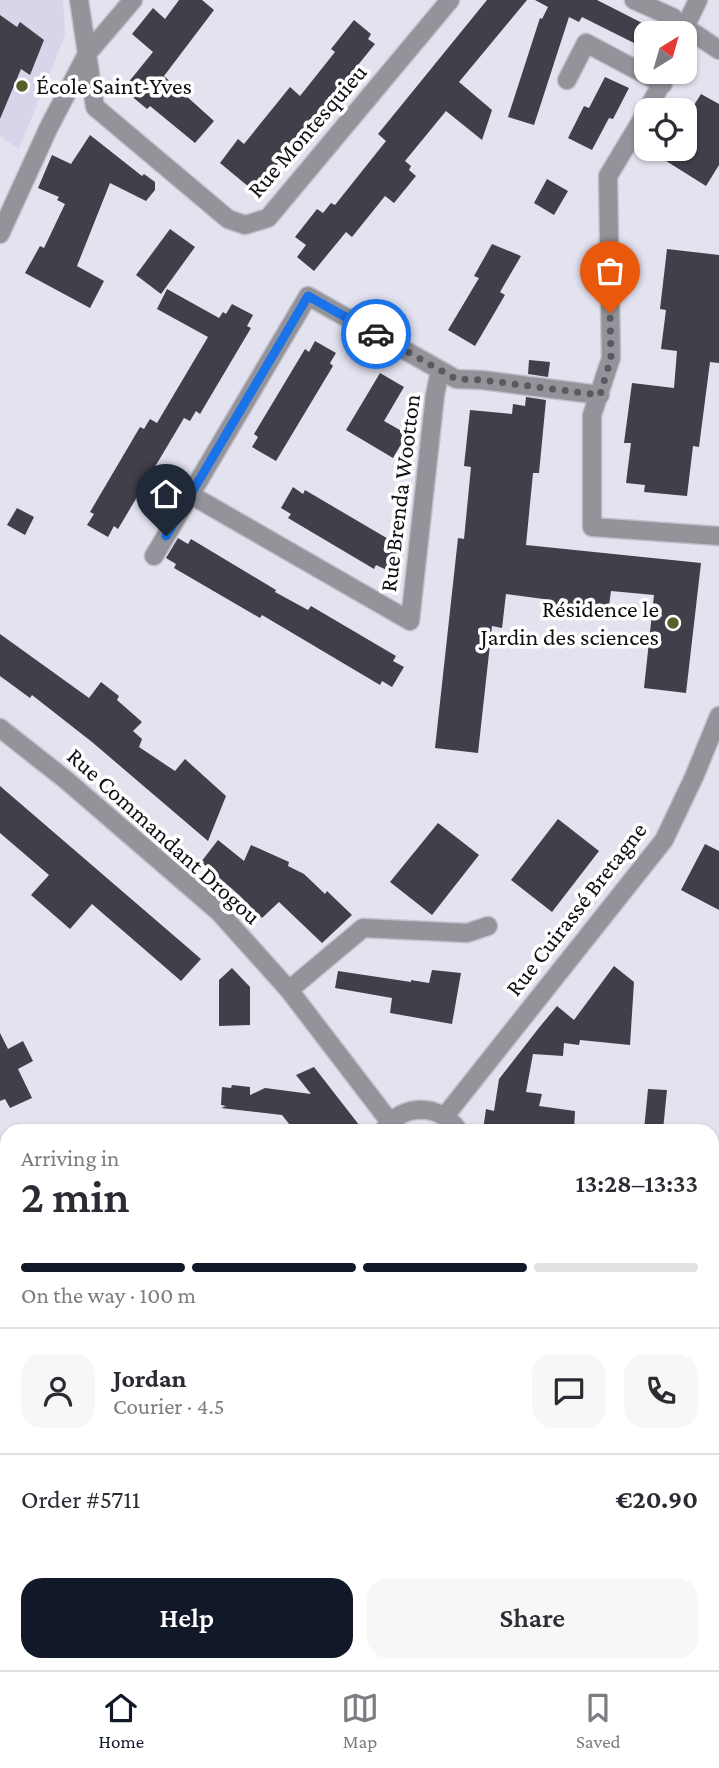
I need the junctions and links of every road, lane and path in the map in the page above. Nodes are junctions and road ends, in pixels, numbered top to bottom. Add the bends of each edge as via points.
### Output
1 (79, 0) edge
2 (132, 0) edge
3 (450, 0) edge
4 (634, 0) edge
5 (698, 0) edge
6 (676, 21) edge
7 (688, 21) edge
8 (697, 37) edge
9 (719, 50) edge
10 (88, 54) junction
11 (634, 64) edge
12 (567, 80) dead end
13 (634, 133) edge
14 (0, 234) edge
15 (440, 371) junction
16 (600, 395) junction
17 (191, 495) junction
18 (719, 536) edge
19 (154, 556) dead end
20 (719, 716) edge
21 (0, 728) edge
22 (488, 926) dead end
23 (289, 990) junction
24 (445, 1116) junction
25 (386, 1124) edge
26 (390, 1124) edge
27 (452, 1124) edge

1 - 10 street, Rue Montesquieu
2 - 10 street
3 - 10 street, Rue Montesquieu via 268,218 245,225 228,219 94,107
4 - 6 street
5 - 7 street
8 - 9 street
10 - 14 street
11 - 12 street via 586,43
13 - 16 street via 608,176 611,358
15 - 16 street, Rue Brenda Wootton via 456,379
15 - 17 street, Rue Brenda Wootton via 308,296
15 - 17 street, Rue Brenda Wootton via 410,621
16 - 18 street via 592,415 592,527
17 - 19 street, Rue Brenda Wootton
20 - 24 street, Rue Cuirassé Bretagne via 664,840
21 - 23 street, Rue Commandant Drogou via 219,912
22 - 23 street via 467,933 363,928
23 - 25 street, Rue Commandant Drogou
24 - 26 street via 420,1109 405,1112
24 - 27 street

